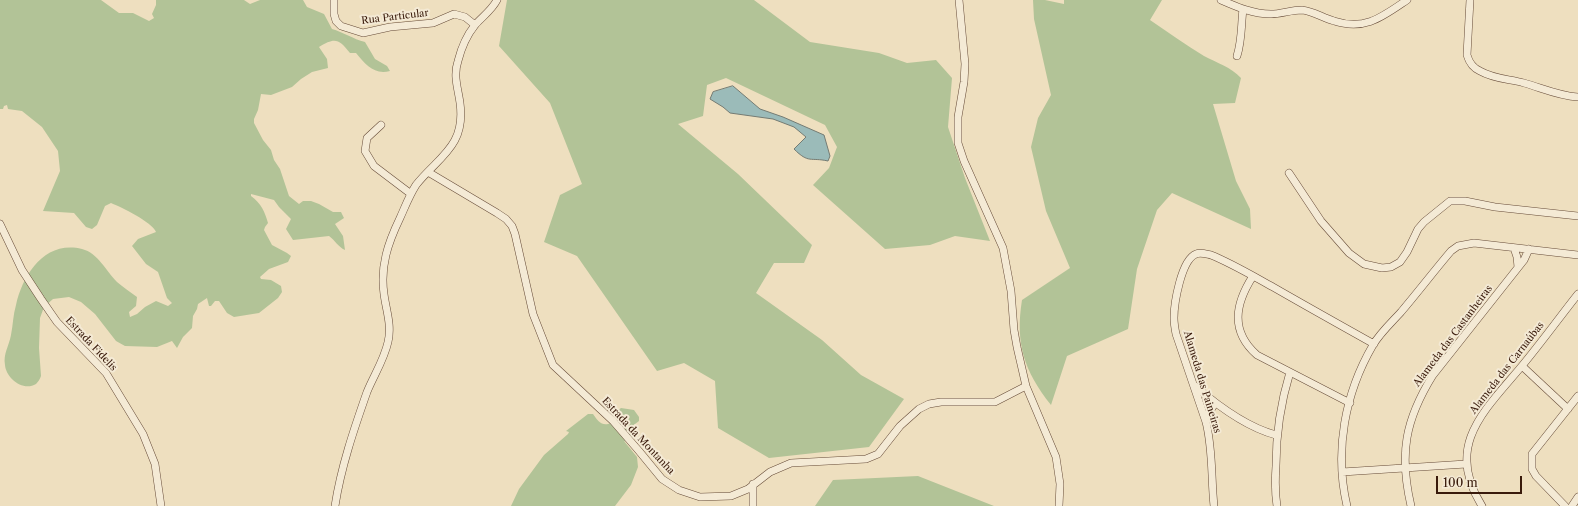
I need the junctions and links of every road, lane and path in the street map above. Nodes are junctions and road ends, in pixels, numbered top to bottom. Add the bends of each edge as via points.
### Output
1 (334, 0) edge
2 (497, 0) edge
3 (958, 0) edge
4 (1221, 0) edge
5 (1407, 0) edge
6 (1470, 0) edge
7 (1243, 9) junction
8 (475, 25) junction
9 (1237, 56) dead end
10 (1578, 97) edge
11 (381, 125) dead end
12 (428, 172) junction
13 (1289, 173) dead end
14 (411, 194) junction
15 (1578, 216) edge
16 (0, 224) edge
17 (1514, 248) junction
18 (1529, 249) junction
19 (1578, 255) edge
20 (1518, 267) junction
21 (1253, 276) junction
22 (1578, 294) edge
23 (1374, 344) junction
24 (1522, 366) junction
25 (1290, 372) junction
26 (1194, 385) junction
27 (1026, 386) junction
28 (1207, 396) junction
29 (1578, 396) edge
30 (1199, 402) junction
31 (1215, 403) junction
32 (1350, 403) junction
33 (1568, 409) junction
34 (1206, 422) junction
35 (1276, 434) junction
36 (1466, 464) junction
37 (1404, 468) junction
38 (1342, 472) junction
39 (753, 484) junction
40 (1578, 497) edge
41 (161, 506) edge
42 (335, 506) edge
43 (752, 506) edge
44 (1059, 506) edge
45 (1214, 506) edge
46 (1277, 506) edge
47 (1347, 506) edge
48 (1411, 506) edge
49 (1482, 506) edge
50 (1565, 506) edge
51 (1572, 506) edge

1 - 8 street, Rua Particular via 336,21 342,26 362,33 390,27 433,23 454,14 465,17
2 - 8 street
3 - 27 street via 965,64 958,118 958,143 1003,248 1011,291 1014,336
4 - 7 street
5 - 7 street via 1378,19 1359,25 1335,22 1301,10 1270,14
6 - 10 street via 1467,55 1474,67 1496,78
7 - 9 street via 1242,40
8 - 12 street via 463,47 455,70 461,113 458,136 445,156
11 - 14 street via 367,138 365,151 368,158 378,170
12 - 14 street
12 - 39 street, Estrada da Montanha via 497,213 512,226 519,246 533,314 553,365 613,421 662,479 679,490 700,497 731,496 741,493
13 - 15 street via 1321,221 1349,253 1364,264 1382,268 1400,262 1418,229 1450,202 1465,201 1495,208
14 - 42 street via 391,238 383,266 389,341 357,423 338,483
16 - 41 street, Estrada Fidelis via 22,270 41,299 57,322 106,373 143,434 155,464
17 - 18 street
17 - 20 street
17 - 23 street via 1485,244 1458,246 1451,251
18 - 19 street
18 - 20 street, Alameda das Castanheiras
20 - 37 street, Alameda das Castanheiras via 1433,375 1421,395 1408,430
21 - 23 street, Alameda das Paineiras
21 - 25 street via 1245,288 1238,309 1240,333 1257,354
21 - 26 street, Alameda das Paineiras via 1203,253 1196,254 1187,264 1175,301 1174,318 1176,334
22 - 24 street, Alameda das Carnaúbas
23 - 32 street via 1355,385
24 - 33 street
24 - 36 street, Alameda das Carnaúbas via 1491,400 1478,420 1469,444
25 - 32 street
25 - 35 street
26 - 28 street
26 - 30 street, Alameda das Paineiras
27 - 39 street, Estrada da Montanha via 995,402 929,404 904,421 874,457 858,461 791,463 774,470
27 - 44 street via 1056,457 1060,484
28 - 30 street
28 - 31 street
29 - 33 street
30 - 34 street, Alameda das Paineiras
31 - 34 street
31 - 35 street via 1265,432
32 - 38 street via 1344,427
33 - 50 street via 1536,448 1531,462 1536,476
34 - 45 street, Alameda das Paineiras via 1212,462
35 - 46 street
36 - 37 street
36 - 49 street, Alameda das Carnaúbas via 1476,496
37 - 38 street
37 - 48 street, Alameda das Castanheiras
38 - 47 street
39 - 43 street
40 - 51 street

